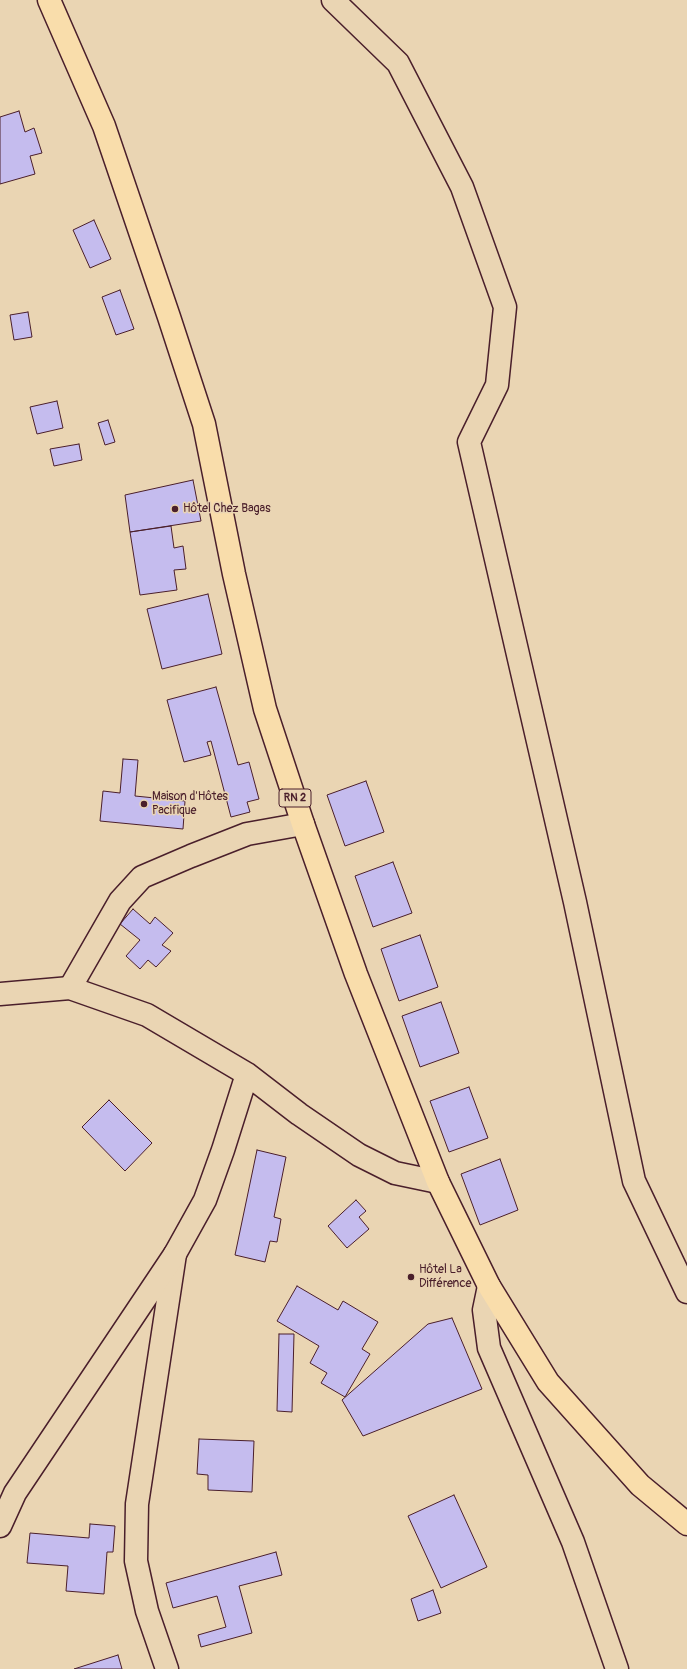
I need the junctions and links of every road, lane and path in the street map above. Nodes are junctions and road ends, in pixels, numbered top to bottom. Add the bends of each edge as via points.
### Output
1 (49, 0) edge
2 (333, 0) edge
3 (303, 824) junction
4 (70, 988) junction
5 (0, 994) edge
6 (247, 1074) junction
7 (438, 1182) junction
8 (176, 1254) junction
9 (489, 1286) junction
10 (687, 1292) edge
11 (687, 1524) edge
12 (0, 1526) edge
13 (167, 1669) edge
14 (617, 1669) edge

1 - 3 main road, RN 2 via 104,126 204,424 234,574 265,709
2 - 10 street via 398,63 462,187 505,307 497,385 469,442 575,902 634,1181
3 - 4 street via 247,834 142,877 120,901
3 - 7 main road, RN 2 via 356,974
4 - 5 street
4 - 6 street via 147,1015
6 - 7 street via 359,1156 395,1173
6 - 8 street via 205,1200
7 - 9 main road, RN 2
8 - 12 street via 15,1493
8 - 13 street via 137,1504 136,1561 147,1611
9 - 11 main road, RN 2 via 548,1382 640,1485
9 - 14 street via 484,1310 489,1348 573,1542

